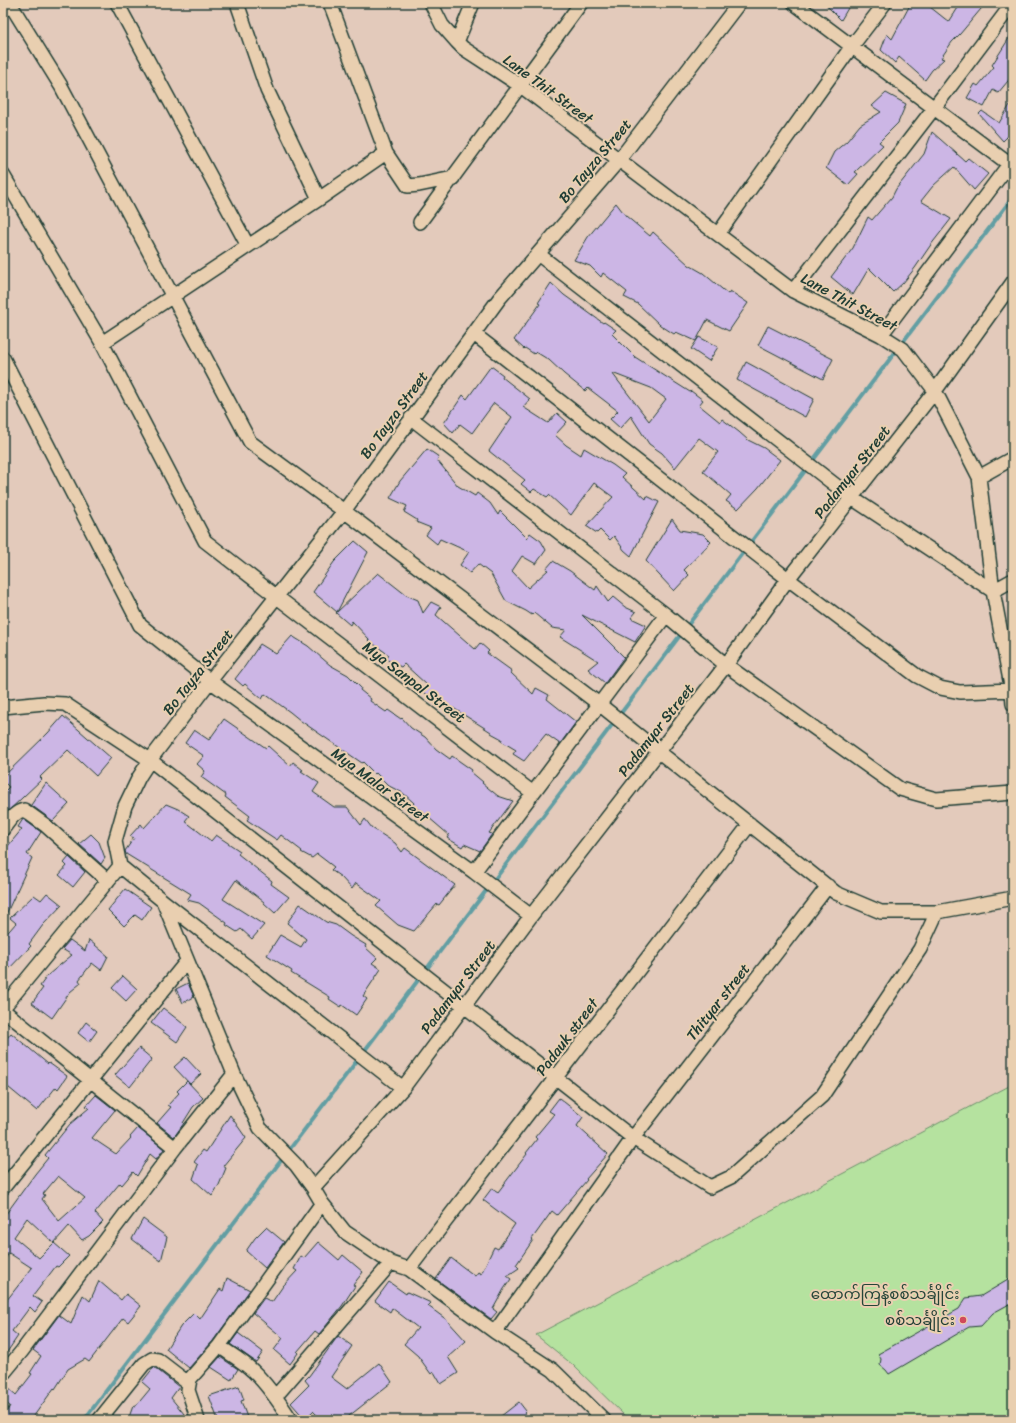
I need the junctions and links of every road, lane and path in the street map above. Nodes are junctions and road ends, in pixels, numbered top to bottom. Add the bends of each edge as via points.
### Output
1 (117, 3) edge
2 (237, 3) edge
3 (330, 3) edge
4 (431, 3) edge
5 (473, 3) edge
6 (581, 3) edge
7 (739, 3) edge
8 (794, 3) edge
9 (885, 3) edge
10 (1013, 3) edge
11 (3, 4) edge
12 (457, 42) junction
13 (852, 46) junction
14 (521, 86) junction
15 (934, 108) junction
16 (386, 153) junction
17 (619, 160) junction
18 (1011, 162) edge
19 (3, 175) edge
20 (453, 178) junction
21 (319, 199) junction
22 (420, 222) dead end
23 (718, 234) junction
24 (248, 246) junction
25 (538, 254) junction
26 (1013, 282) edge
27 (793, 291) junction
28 (173, 296) junction
29 (474, 334) junction
30 (881, 335) junction
31 (102, 343) junction
32 (3, 358) edge
33 (935, 391) junction
34 (411, 418) junction
35 (1013, 458) edge
36 (979, 477) junction
37 (852, 498) junction
38 (344, 511) junction
39 (788, 579) junction
40 (1013, 580) edge
41 (993, 591) junction
42 (277, 597) junction
43 (666, 615) junction
44 (726, 665) junction
45 (210, 681) junction
46 (1012, 690) edge
47 (599, 704) junction
48 (1013, 704) edge
49 (3, 707) edge
50 (658, 753) junction
51 (150, 760) junction
52 (533, 793) junction
53 (1013, 793) edge
54 (750, 824) junction
55 (3, 829) edge
56 (120, 866) junction
57 (474, 872) junction
58 (108, 881) junction
59 (828, 886) junction
60 (1013, 898) edge
61 (163, 901) junction
62 (937, 912) junction
63 (531, 916) junction
64 (187, 961) junction
65 (465, 1005) junction
66 (3, 1009) edge
67 (234, 1074) junction
68 (556, 1077) junction
69 (91, 1080) junction
70 (403, 1088) junction
71 (633, 1138) junction
72 (175, 1148) junction
73 (3, 1188) edge
74 (313, 1188) junction
75 (322, 1203) junction
76 (391, 1263) junction
77 (409, 1269) junction
78 (495, 1332) junction
79 (218, 1346) junction
80 (3, 1374) edge
81 (188, 1383) junction
82 (275, 1397) junction
83 (99, 1420) edge
84 (198, 1420) edge
85 (291, 1420) edge
86 (604, 1420) edge

1 - 24 street
2 - 21 street via 267,90
3 - 16 street
4 - 12 street, Lane Thit Street via 442,25
5 - 12 street
6 - 14 street
7 - 17 street, Bo Tayza Street
8 - 13 street
9 - 13 street
10 - 15 street
11 - 28 street via 14,10 61,86
12 - 14 street, Lane Thit Street via 476,58
13 - 15 street
13 - 23 street
14 - 17 street, Lane Thit Street
14 - 20 street
15 - 18 street
15 - 27 street
16 - 20 street via 408,186
16 - 21 street
17 - 23 street, Lane Thit Street
17 - 25 street, Bo Tayza Street
18 - 30 street
19 - 31 street, Mya Sanpal Street
20 - 22 street
21 - 24 street
23 - 27 street, Lane Thit Street
24 - 28 street
25 - 29 street, Bo Tayza Street via 499,299
25 - 37 street
26 - 33 street, Padamyar Street
27 - 30 street, Lane Thit Street
28 - 31 street
28 - 38 street via 250,442
29 - 34 street, Bo Tayza Street
29 - 39 street
30 - 33 street, Lane Thit Street via 903,349
31 - 42 street, Mya Sanpal Street via 205,541
32 - 45 street, Mya Malar Street via 140,625
33 - 36 street, Lane Thit Street
33 - 37 street, Padamyar Street
34 - 38 street, Bo Tayza Street
34 - 43 street
35 - 36 street
36 - 41 street, Lane Thit Street
37 - 39 street, Padamyar Street
37 - 41 street
38 - 42 street, Bo Tayza Street
38 - 47 street
39 - 44 street, Padamyar Street
39 - 46 street via 917,676 940,688 960,692
40 - 41 street
41 - 46 street, Lane Thit Street
42 - 45 street, Bo Tayza Street
42 - 52 street, Mya Sanpal Street
43 - 44 street
43 - 47 street
44 - 50 street, Padamyar Street
44 - 53 street via 900,789 936,799
45 - 51 street, Bo Tayza Street
45 - 57 street, Mya Malar Street
46 - 48 street, Lane Thit Street
47 - 50 street
47 - 52 street
49 - 51 street via 44,703 65,704
50 - 54 street
50 - 63 street, Padamyar Street
51 - 56 street, Bo Tayza Street via 124,806 115,841
51 - 65 street
52 - 57 street
54 - 59 street
54 - 68 street, Padauk street
55 - 58 street via 14,814 24,810 45,825
56 - 58 street
56 - 61 street
57 - 63 street, Mya Malar Street
58 - 66 street
59 - 62 street via 836,893 881,912
59 - 71 street, Thityar street
60 - 62 street
61 - 64 street
61 - 70 street
62 - 71 street via 920,949 822,1096 731,1177 710,1186
63 - 65 street, Padamyar Street
64 - 67 street
64 - 69 street
65 - 68 street
65 - 70 street, Padamyar Street
66 - 69 street
67 - 72 street
67 - 74 street via 260,1128 296,1165
68 - 71 street
68 - 77 street, Padauk street
69 - 72 street
69 - 73 street
70 - 74 street, Padamyar Street
71 - 78 street, Thityar street
72 - 80 street
74 - 75 street
75 - 76 street via 345,1232
75 - 79 street
76 - 77 street
76 - 82 street
77 - 78 street
78 - 86 street via 554,1370
79 - 81 street
79 - 82 street via 254,1371
81 - 83 street via 158,1360 152,1359 144,1364
81 - 84 street
82 - 85 street

